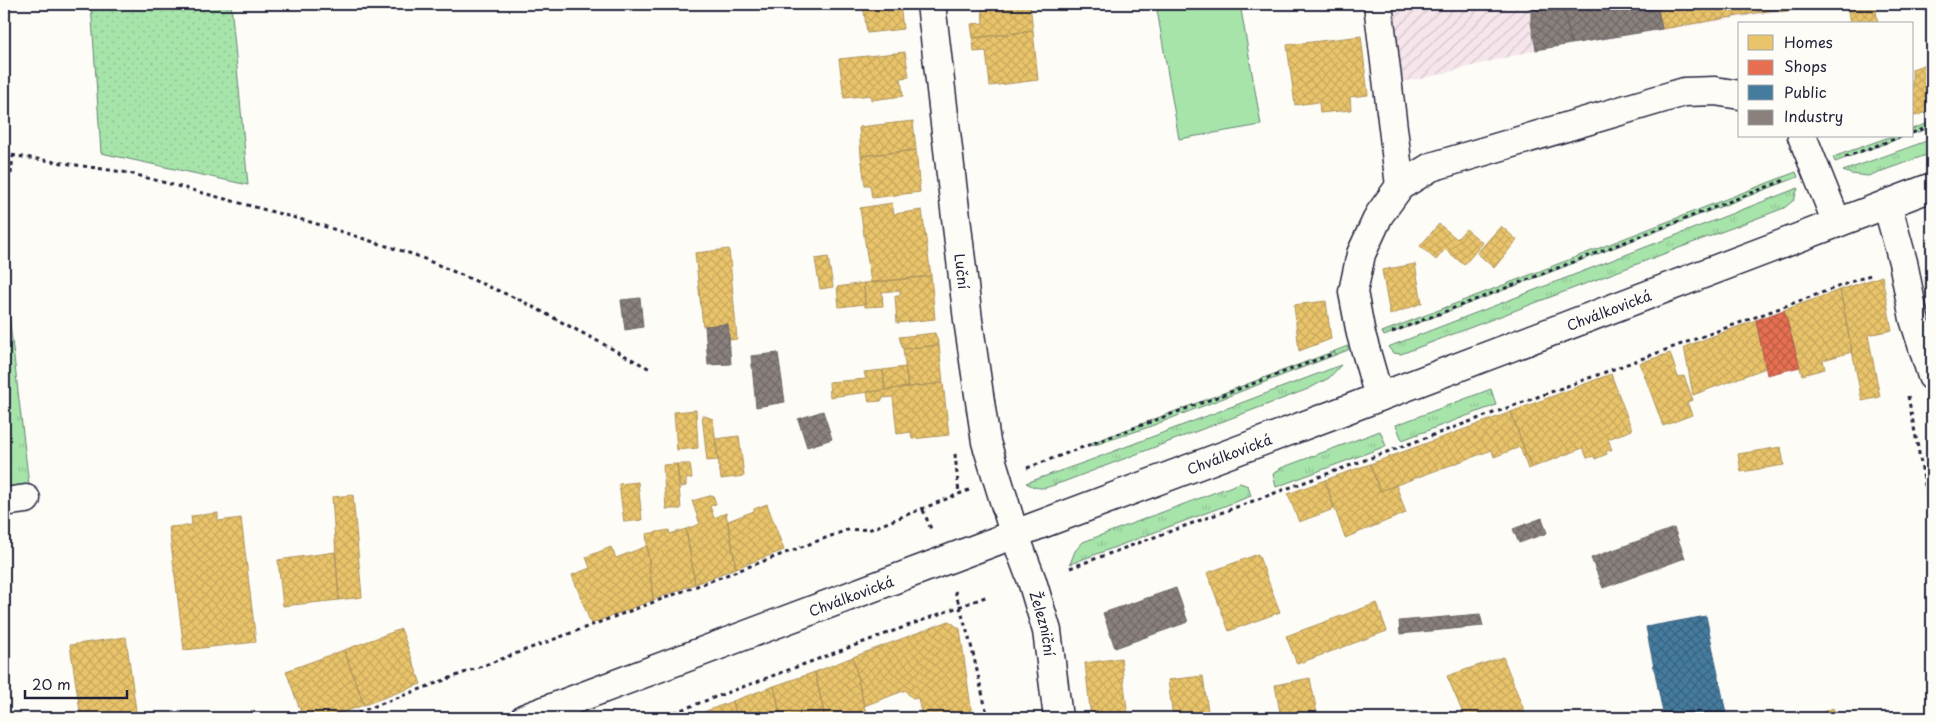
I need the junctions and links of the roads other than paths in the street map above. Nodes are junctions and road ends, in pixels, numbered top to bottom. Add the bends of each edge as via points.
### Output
1 (931, 4) edge
2 (1378, 4) edge
3 (1738, 95) edge
4 (1803, 138) edge
5 (1400, 186) junction
6 (1932, 187) edge
7 (1887, 204) junction
8 (1837, 223) junction
9 (1932, 376) edge
10 (1379, 397) junction
11 (1014, 533) junction
12 (525, 718) edge
13 (1058, 718) edge

1 - 11 main road, Luční via 968,320 985,432
2 - 5 main road
3 - 5 main road via 1715,91 1684,92 1431,168
4 - 8 main road
5 - 10 main road via 1379,215 1361,254 1353,292
6 - 7 main road, Chválkovická
7 - 8 main road, Chválkovická
7 - 9 main road via 1914,319
8 - 10 main road, Chválkovická
10 - 11 main road, Chválkovická
11 - 12 main road, Chválkovická
11 - 13 main road, Železniční via 1047,631

